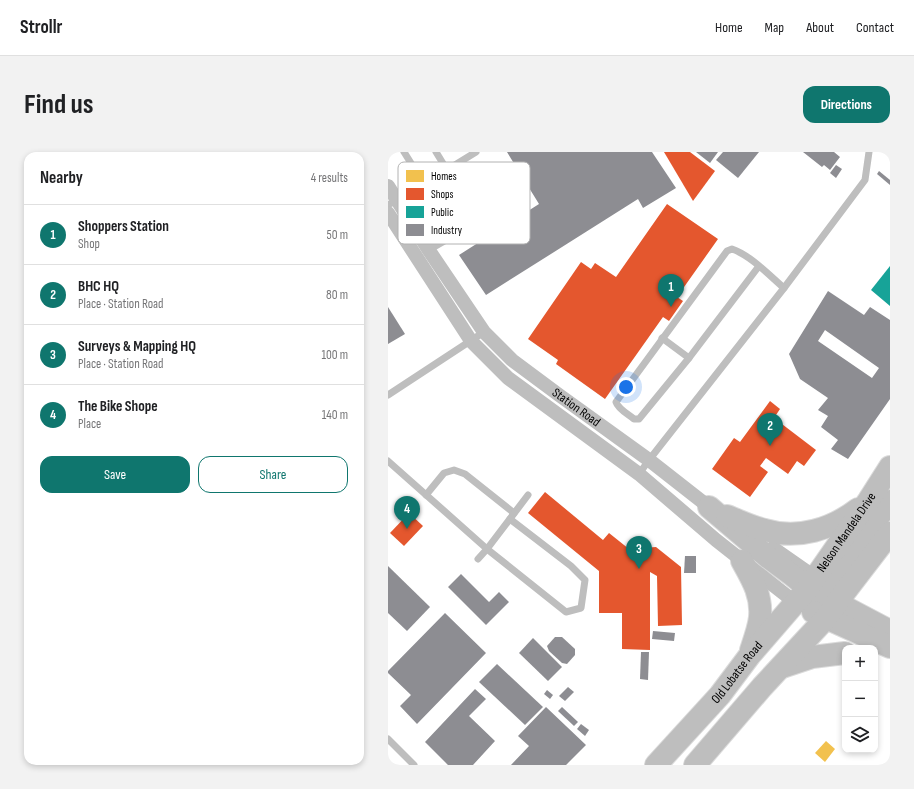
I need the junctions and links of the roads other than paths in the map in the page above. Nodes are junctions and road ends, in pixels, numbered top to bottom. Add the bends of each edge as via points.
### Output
1 (404, 152) edge
2 (436, 152) edge
3 (476, 152) edge
4 (869, 152) edge
5 (410, 162) edge
6 (442, 162) edge
7 (460, 162) edge
8 (388, 186) edge
9 (392, 202) edge
10 (388, 213) edge
11 (398, 229) edge
12 (408, 244) edge
13 (424, 244) edge
14 (437, 244) edge
15 (428, 249) junction
16 (418, 260) junction
17 (759, 266) junction
18 (784, 288) junction
19 (484, 332) junction
20 (662, 338) junction
21 (471, 341) junction
22 (689, 358) junction
23 (388, 395) edge
24 (649, 460) junction
25 (388, 461) edge
26 (890, 467) edge
27 (639, 474) junction
28 (426, 494) junction
29 (528, 495) dead end
30 (879, 500) edge
31 (717, 511) junction
32 (512, 516) junction
33 (890, 533) edge
34 (487, 549) junction
35 (478, 559) dead end
36 (742, 561) junction
37 (822, 597) junction
38 (890, 616) edge
39 (890, 631) edge
40 (890, 647) edge
41 (878, 653) edge
42 (842, 654) edge
43 (890, 654) edge
44 (750, 656) junction
45 (779, 668) junction
46 (720, 694) junction
47 (388, 739) edge
48 (696, 764) edge
49 (414, 765) edge
50 (656, 765) edge

1 - 5 lane
2 - 6 lane
3 - 7 lane
4 - 18 lane via 865,180
8 - 9 street, Station Road
10 - 11 street
12 - 16 street
13 - 15 street, Station Road
14 - 15 lane
15 - 16 lane
15 - 19 street, Station Road
16 - 21 street
17 - 18 lane
17 - 20 lane via 738,251 727,251
17 - 22 lane
18 - 24 lane
19 - 21 lane
19 - 24 street, Station Road via 512,360
20 - 22 lane
20 - 22 lane via 616,402 634,419 639,419
21 - 23 lane
21 - 27 street, Station Road via 508,378
24 - 27 lane
24 - 31 street, Station Road
25 - 28 lane
26 - 30 main road, Nelson Mandela Drive
27 - 36 street, Station Road
28 - 32 lane via 444,473 454,470 466,474
28 - 34 lane
29 - 32 lane
30 - 31 main road via 822,529 805,533 785,534 765,530
30 - 37 main road, Nelson Mandela Drive
31 - 37 main road via 769,558
32 - 34 lane
32 - 34 lane via 585,580 581,608 566,612
33 - 37 main road
34 - 35 lane
36 - 37 street, Station Road
36 - 44 main road via 760,600 760,618
37 - 38 main road
37 - 39 main road
37 - 40 main road
37 - 44 main road, Old Lobatse Road
37 - 45 main road
37 - 46 main road via 747,679
41 - 43 main road
42 - 45 main road via 812,657
44 - 46 main road, Old Lobatse Road
45 - 48 main road
46 - 50 main road, Old Lobatse Road
47 - 49 lane

